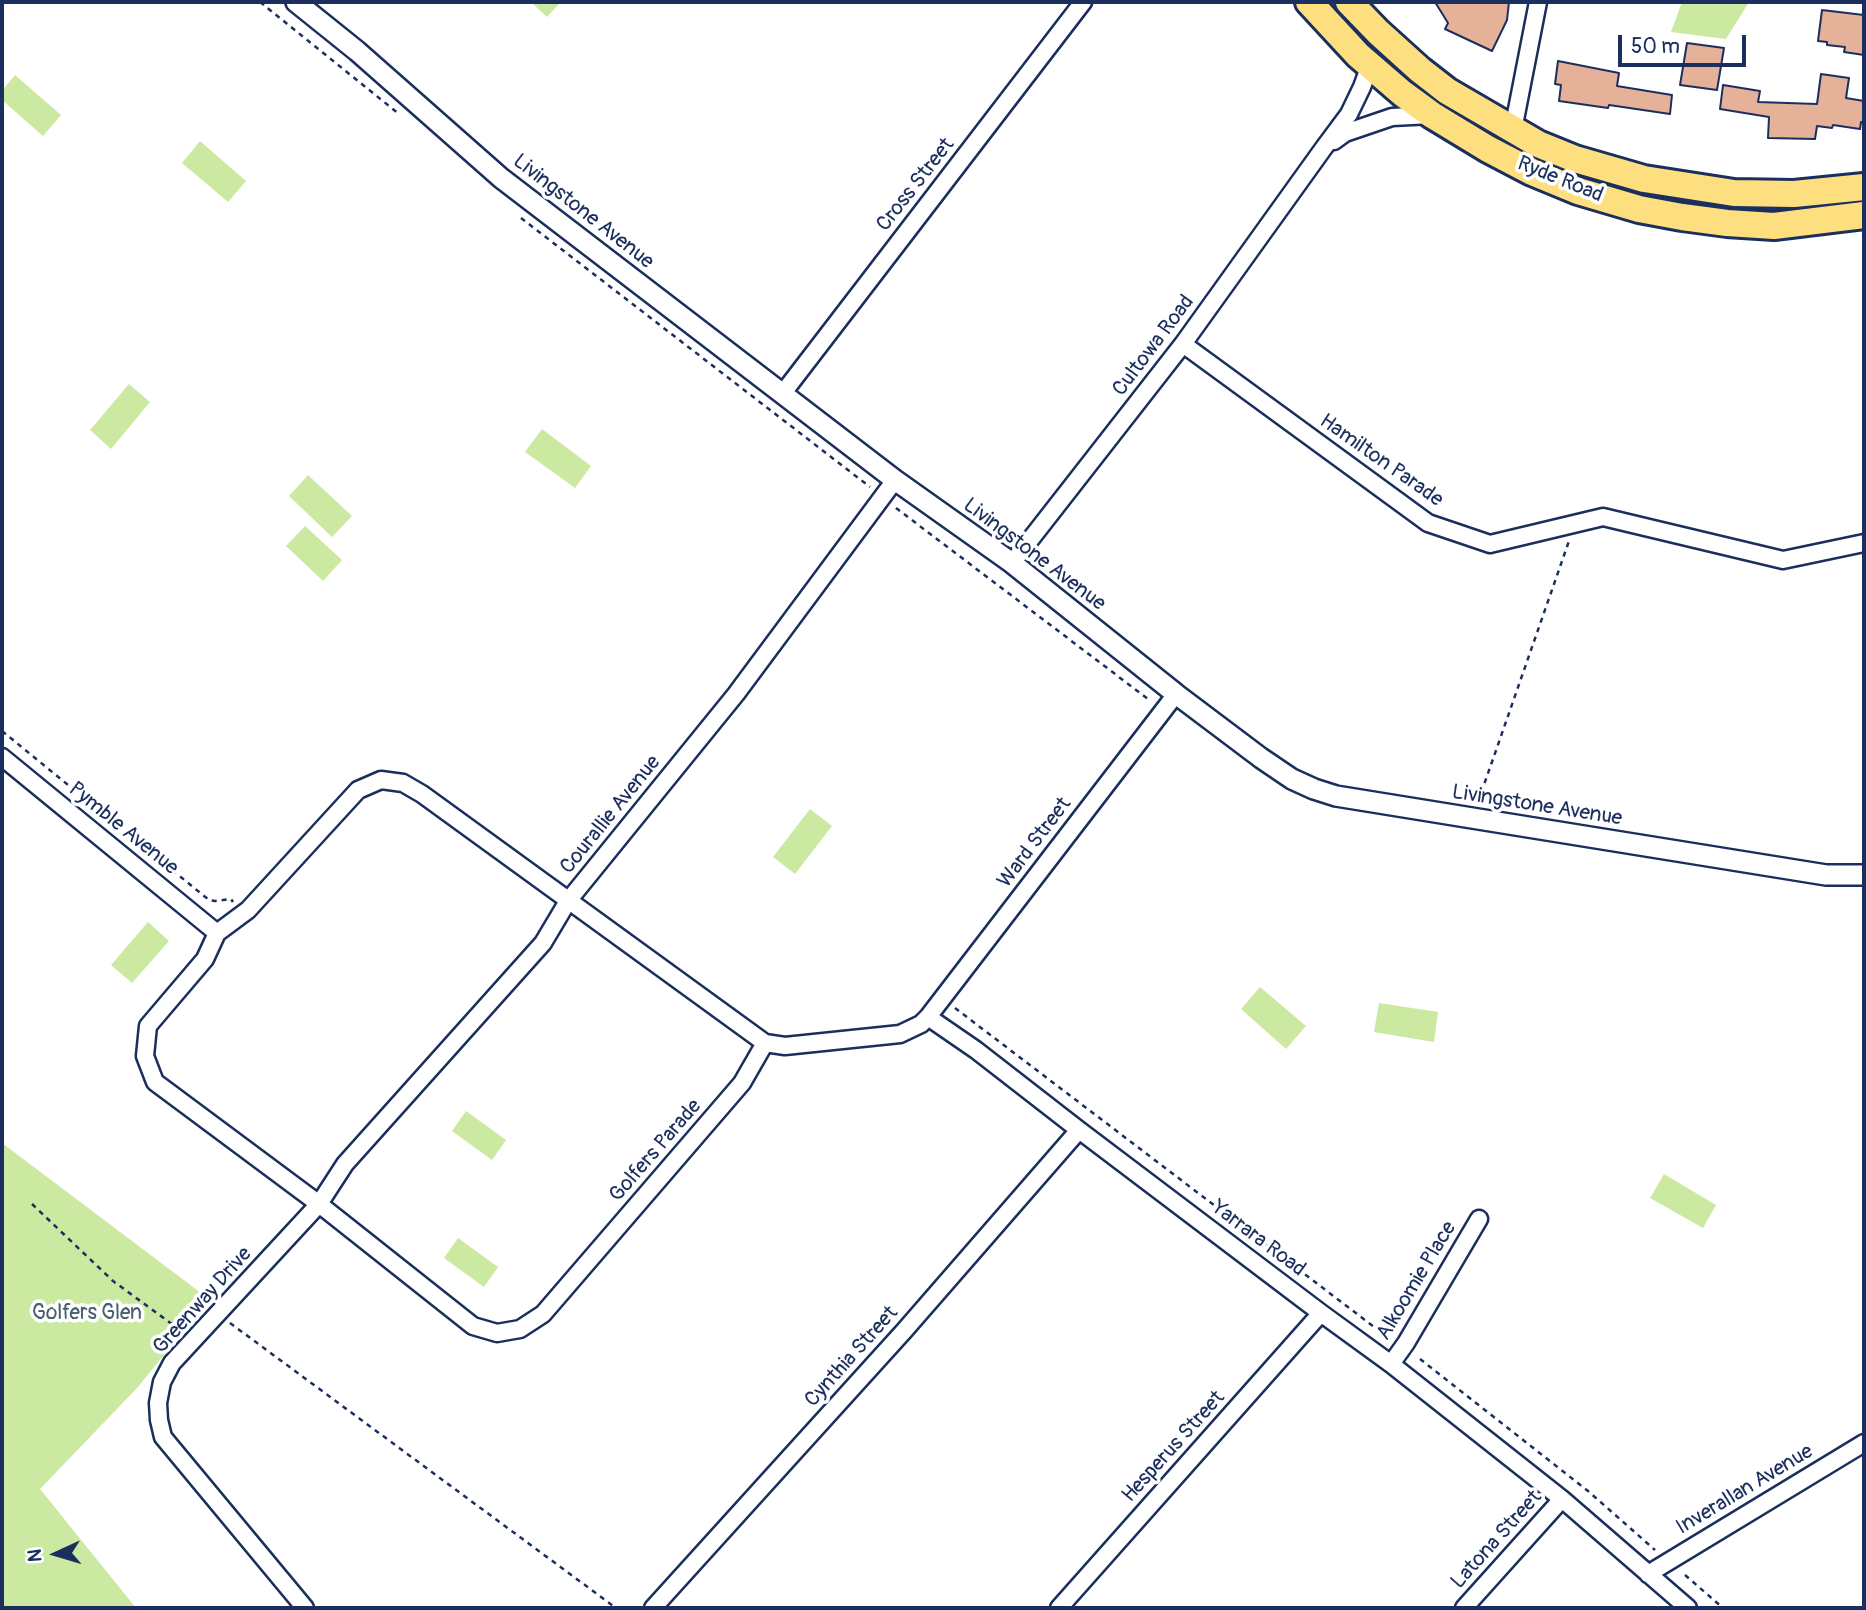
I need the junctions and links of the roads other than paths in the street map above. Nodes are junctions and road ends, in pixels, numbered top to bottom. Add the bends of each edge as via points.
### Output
1 (296, 2) edge
2 (1083, 2) edge
3 (1309, 2) edge
4 (1349, 2) edge
5 (1538, 2) edge
6 (1370, 65) junction
7 (1432, 115) junction
8 (1513, 130) junction
9 (1323, 149) junction
10 (1864, 187) edge
11 (1864, 215) edge
12 (1183, 344) junction
13 (783, 393) junction
14 (895, 480) junction
15 (1864, 543) edge
16 (1012, 563) junction
17 (1176, 694) junction
18 (2, 757) edge
19 (1864, 875) edge
20 (568, 901) junction
21 (217, 933) junction
22 (928, 1017) junction
23 (765, 1044) junction
24 (1079, 1130) junction
25 (345, 1164) joint
26 (319, 1204) junction
27 (1479, 1219) dead end
28 (1321, 1314) junction
29 (1391, 1364) junction
30 (1864, 1443) edge
31 (1562, 1499) junction
32 (1648, 1574) junction
33 (305, 1608) edge
34 (653, 1608) edge
35 (1059, 1608) edge
36 (1464, 1608) edge
37 (1688, 1608) edge

1 - 13 street, Livingstone Avenue via 501,178
2 - 13 street, Cross Street
3 - 6 highway, Ryde Road
4 - 8 highway, Ryde Road via 1420,70
5 - 8 street
6 - 7 highway, Ryde Road
6 - 9 street, Cultowa Road via 1349,114
7 - 9 street, Cultowa Road via 1392,117 1345,133
7 - 11 highway, Ryde Road via 1532,172 1639,209 1774,226
8 - 10 highway, Ryde Road via 1575,159 1644,179 1760,194
9 - 12 street, Cultowa Road
12 - 15 street, Hamilton Parade via 1428,523 1490,544 1603,517 1783,560
12 - 16 street, Cultowa Road
13 - 14 street, Livingstone Avenue
14 - 16 street, Livingstone Avenue
14 - 20 street, Courallie Avenue via 736,694
16 - 17 street, Livingstone Avenue
17 - 19 street, Livingstone Avenue via 1292,779 1336,796 1826,875
17 - 22 street, Ward Street
18 - 21 street, Pymble Avenue
20 - 21 street, Golfers Parade via 422,794 403,783 381,780 358,790 248,910
20 - 23 street, Golfers Parade
20 - 25 street, Courallie Avenue via 543,943
21 - 26 street, Golfers Parade via 205,958 148,1026 145,1056 155,1082
22 - 23 street via 900,1034
22 - 24 street, Yarrara Road
23 - 26 street, Golfers Parade via 743,1083 543,1314 520,1329 497,1333 473,1326
24 - 28 street, Yarrara Road
24 - 34 street, Cynthia Street
25 - 26 street, Greenway Drive
26 - 33 street, Greenway Drive via 172,1363 158,1403 163,1437
27 - 29 street, Alkoomie Place
28 - 29 street, Yarrara Road
28 - 35 street, Hesperus Street
29 - 31 street, Yarrara Road
30 - 32 street, Inverallan Avenue
31 - 32 street, Yarrara Road
31 - 36 street, Latona Street
32 - 37 street, Yarrara Road

